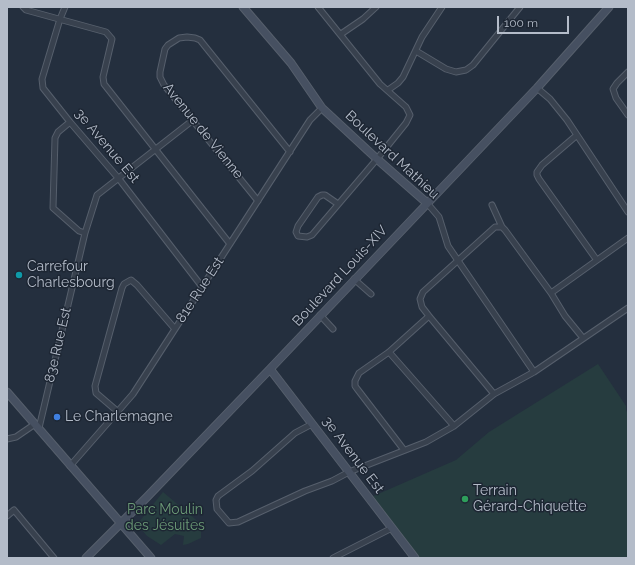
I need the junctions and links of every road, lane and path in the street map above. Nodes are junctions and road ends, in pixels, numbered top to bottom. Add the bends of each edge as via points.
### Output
1 (23, 7) edge
2 (65, 7) edge
3 (243, 7) edge
4 (318, 7) edge
5 (376, 7) edge
6 (442, 7) edge
7 (520, 7) edge
8 (609, 7) edge
9 (60, 18) junction
10 (341, 34) junction
11 (416, 50) junction
12 (628, 72) edge
13 (537, 88) junction
14 (388, 90) junction
15 (322, 108) junction
16 (628, 115) edge
17 (193, 120) junction
18 (70, 122) junction
19 (577, 135) junction
20 (154, 150) junction
21 (290, 152) junction
22 (377, 160) junction
23 (119, 179) junction
24 (258, 201) junction
25 (427, 203) junction
26 (338, 204) junction
27 (492, 205) dead end
28 (628, 212) edge
29 (502, 227) junction
30 (85, 233) junction
31 (628, 238) edge
32 (230, 244) junction
33 (457, 259) junction
34 (596, 259) junction
35 (354, 279) junction
36 (203, 288) junction
37 (551, 293) junction
38 (371, 294) dead end
39 (628, 308) edge
40 (320, 315) junction
41 (429, 316) junction
42 (174, 329) junction
43 (333, 329) dead end
44 (583, 338) junction
45 (389, 352) junction
46 (270, 369) junction
47 (534, 372) junction
48 (7, 392) edge
49 (494, 394) junction
50 (117, 411) junction
51 (312, 424) junction
52 (37, 426) junction
53 (454, 426) junction
54 (7, 439) edge
55 (404, 450) junction
56 (70, 466) junction
57 (349, 472) junction
58 (7, 516) edge
59 (121, 524) junction
60 (392, 528) junction
61 (54, 558) edge
62 (86, 558) edge
63 (151, 558) edge
64 (333, 558) edge
65 (415, 558) edge

1 - 9 street via 26,10
2 - 9 street, 3e Avenue Est
3 - 15 main road, Boulevard Mathieu via 291,63
4 - 10 street
5 - 10 street
6 - 11 street
7 - 11 street via 473,65 466,70 456,72 446,69
8 - 13 main road, Boulevard Louis-XIV
9 - 18 street, 3e Avenue Est via 42,79 43,88
9 - 20 street via 106,32 112,39 103,77 104,84
10 - 14 street via 380,84
11 - 14 street via 403,77
12 - 16 street via 613,89
13 - 19 street via 550,100
13 - 25 main road, Boulevard Louis-XIV
14 - 22 street via 409,111 409,118
15 - 21 street, 81e Rue Est via 310,120
15 - 22 main road, Boulevard Mathieu
17 - 20 street, 83e Rue Est
17 - 21 street, Avenue de Vienne via 160,77 165,49 179,38 187,37 200,40 204,44
17 - 24 street, Avenue de Vienne
18 - 23 street, 3e Avenue Est
18 - 30 street via 55,138 53,208 79,231
19 - 28 street
19 - 34 street via 537,172 539,179
20 - 23 street, 83e Rue Est
20 - 32 street
21 - 24 street, 81e Rue Est
22 - 25 main road, Boulevard Mathieu
22 - 26 street
23 - 30 street, 83e Rue Est via 97,195
23 - 36 street, 3e Avenue Est
24 - 32 street, 81e Rue Est
25 - 33 street, Boulevard Mathieu via 439,217 448,246
25 - 35 main road, Boulevard Louis-XIV
26 - 26 street via 312,235 298,236 298,226 318,197 325,195
27 - 29 street
29 - 33 street via 491,229
29 - 37 street
30 - 52 street, 83e Rue Est
31 - 34 street
32 - 36 street, 81e Rue Est
33 - 41 street via 420,296 422,307
33 - 47 street, Boulevard Mathieu
34 - 37 street
35 - 38 street
35 - 40 main road, Boulevard Louis-XIV
36 - 42 street, 81e Rue Est
37 - 44 street
39 - 44 street
40 - 43 street
40 - 46 main road, Boulevard Louis-XIV
41 - 45 street
41 - 49 street
42 - 50 street, 81e Rue Est via 133,394
42 - 50 street via 137,285 131,280 124,284 95,386 96,393
44 - 47 street
45 - 53 street
45 - 55 street via 359,373 355,386
46 - 51 main road, 3e Avenue Est
46 - 59 main road, Boulevard Louis-XIV
47 - 49 street
48 - 52 main road
49 - 53 street
50 - 56 street, 81e Rue Est
51 - 57 main road, 3e Avenue Est
51 - 57 street via 295,433 252,471 218,496 217,509 224,519 229,523 238,522
52 - 54 street
52 - 56 main road
53 - 55 street via 426,442
55 - 57 street
56 - 59 main road
57 - 60 main road, 3e Avenue Est
58 - 61 street via 14,510
59 - 62 main road, Boulevard Louis-XIV
59 - 63 main road
60 - 64 street
60 - 65 main road, 3e Avenue Est

